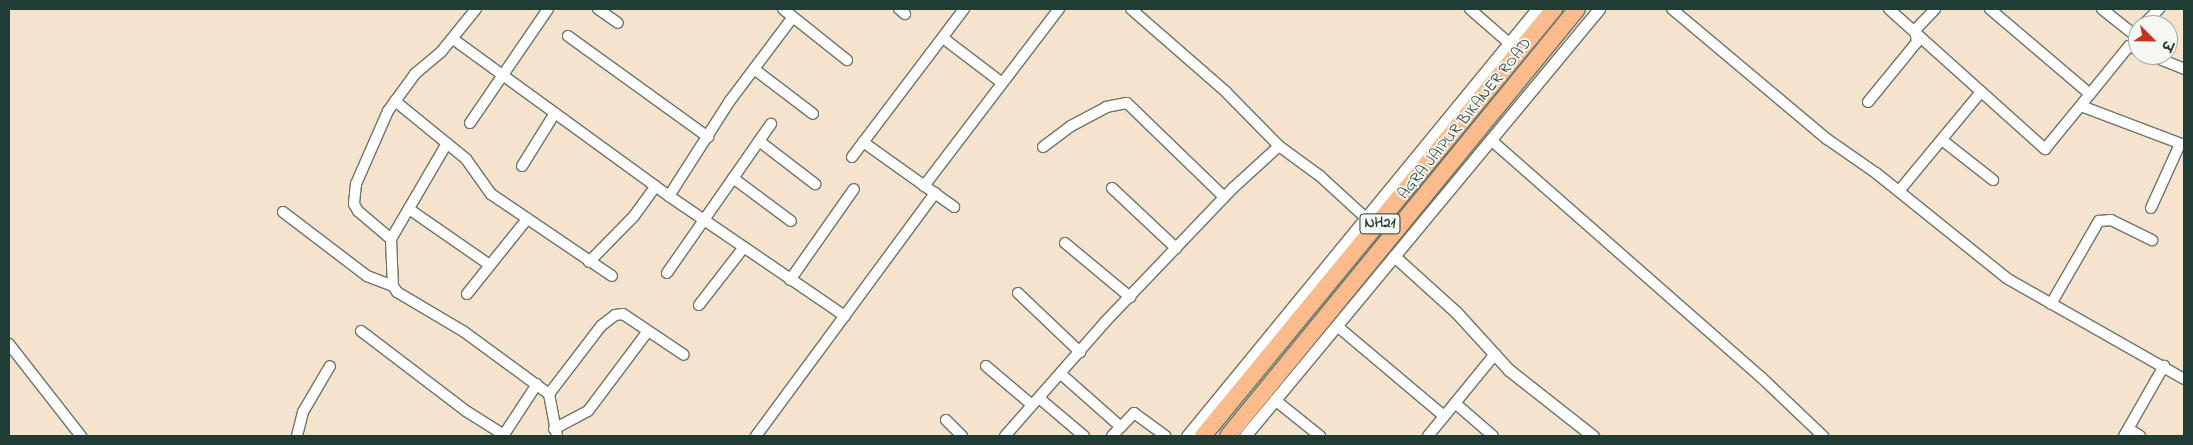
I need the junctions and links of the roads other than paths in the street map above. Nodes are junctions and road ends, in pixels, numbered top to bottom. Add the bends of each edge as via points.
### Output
1 (476, 9) edge
2 (548, 9) edge
3 (598, 9) edge
4 (783, 9) edge
5 (964, 9) edge
6 (1059, 9) edge
7 (1131, 9) edge
8 (1470, 9) edge
9 (1537, 9) edge
10 (1554, 9) edge
11 (1577, 9) edge
12 (1600, 9) edge
13 (1672, 9) edge
14 (1889, 9) edge
15 (1935, 9) edge
16 (1990, 9) edge
17 (2102, 9) edge
18 (793, 17) junction
19 (618, 22) dead end
20 (2128, 28) edge
21 (1915, 30) junction
22 (568, 36) dead end
23 (942, 38) junction
24 (453, 39) junction
25 (1509, 43) junction
26 (2128, 54) edge
27 (847, 60) dead end
28 (754, 68) junction
29 (503, 75) junction
30 (1002, 83) junction
31 (1981, 92) junction
32 (2090, 94) junction
33 (395, 101) junction
34 (1868, 102) dead end
35 (2080, 106) junction
36 (555, 113) junction
37 (812, 114) dead end
38 (470, 123) dead end
39 (771, 124) dead end
40 (708, 137) junction
41 (1491, 140) junction
42 (1942, 140) junction
43 (759, 141) junction
44 (864, 142) junction
45 (447, 143) junction
46 (2182, 144) edge
47 (1279, 146) junction
48 (1043, 147) dead end
49 (852, 157) dead end
50 (522, 166) dead end
51 (733, 178) junction
52 (1993, 180) dead end
53 (815, 184) dead end
54 (656, 186) junction
55 (924, 186) junction
56 (1112, 188) dead end
57 (854, 189) dead end
58 (1899, 191) junction
59 (935, 193) junction
60 (669, 196) junction
61 (1224, 197) junction
62 (954, 207) dead end
63 (2151, 208) dead end
64 (408, 209) junction
65 (283, 212) dead end
66 (527, 219) junction
67 (1367, 219) junction
68 (704, 220) junction
69 (792, 221) dead end
70 (391, 239) junction
71 (2152, 240) dead end
72 (1065, 243) dead end
73 (744, 247) junction
74 (1176, 248) junction
75 (1394, 256) junction
76 (589, 262) junction
77 (490, 265) junction
78 (667, 272) dead end
79 (612, 276) dead end
80 (790, 280) junction
81 (393, 286) junction
82 (1018, 293) dead end
83 (467, 294) dead end
84 (1130, 297) junction
85 (2051, 304) junction
86 (699, 305) dead end
87 (845, 316) junction
88 (1336, 326) junction
89 (361, 331) dead end
90 (648, 331) junction
91 (9, 344) edge
92 (1080, 352) junction
93 (1495, 354) junction
94 (684, 356) dead end
95 (330, 366) dead end
96 (986, 366) dead end
97 (2164, 366) junction
98 (1061, 374) junction
99 (2184, 379) edge
100 (537, 384) junction
101 (549, 394) junction
102 (1275, 400) junction
103 (1036, 401) junction
104 (1455, 403) junction
105 (1444, 416) junction
106 (946, 420) dead end
107 (1120, 427) junction
108 (556, 432) edge
109 (2126, 433) edge
110 (81, 436) edge
111 (297, 436) edge
112 (504, 436) edge
113 (756, 436) edge
114 (962, 436) edge
115 (1005, 436) edge
116 (1084, 436) edge
117 (1112, 436) edge
118 (1166, 436) edge
119 (1187, 436) edge
120 (1203, 436) edge
121 (1228, 436) edge
122 (1245, 436) edge
123 (1320, 436) edge
124 (1428, 436) edge
125 (1493, 436) edge
126 (1593, 436) edge
127 (1823, 436) edge
128 (2140, 436) edge

1 - 24 street
2 - 29 street
3 - 19 street
4 - 18 street
5 - 23 street
6 - 30 street
7 - 47 street via 1226,92
8 - 25 street
9 - 25 street
10 - 120 highway, AGRA JAIPUR BIKANER ROAD / NH21
11 - 121 highway, AGRA JAIPUR BIKANER ROAD / NH21
12 - 41 street
13 - 58 street via 1827,139
14 - 21 street
15 - 21 street
16 - 32 street
17 - 20 street
18 - 27 street
18 - 28 street
21 - 31 street
21 - 34 street via 1917,42
22 - 40 street
23 - 30 street
23 - 44 street
24 - 29 street
24 - 33 street via 415,74
25 - 67 street
26 - 32 street
28 - 37 street
28 - 40 street
29 - 36 street
29 - 38 street
30 - 55 street
31 - 35 street via 2045,149
31 - 42 street
32 - 35 street
33 - 45 street
33 - 70 street via 371,148 354,196 358,211
35 - 46 street
36 - 50 street
36 - 54 street
39 - 43 street
40 - 60 street
41 - 75 street
41 - 127 street via 1761,377
42 - 52 street
42 - 58 street
43 - 51 street
43 - 53 street
44 - 49 street
44 - 55 street
45 - 64 street
45 - 66 street via 466,159 491,194
46 - 63 street
47 - 61 street
47 - 67 street via 1320,176
48 - 61 street via 1071,126 1106,107 1127,103
51 - 68 street
51 - 69 street
54 - 60 street
54 - 76 street via 634,216
55 - 59 street
56 - 74 street
57 - 80 street
58 - 85 street via 2008,279
59 - 62 street
59 - 87 street
60 - 68 street
61 - 74 street
64 - 70 street
64 - 77 street
65 - 81 street via 367,276
66 - 76 street
66 - 77 street
67 - 119 street
68 - 73 street
68 - 78 street
70 - 81 street
71 - 85 street via 2111,220 2099,221
72 - 84 street
73 - 80 street
73 - 86 street
74 - 84 street
75 - 88 street
75 - 93 street via 1456,312
76 - 79 street
77 - 83 street
80 - 87 street
81 - 100 street via 400,294 463,330
82 - 92 street
84 - 92 street
85 - 97 street
87 - 113 street
88 - 102 street
88 - 105 street
89 - 112 street
90 - 94 street
90 - 101 street via 623,314 615,315 601,326
90 - 108 street via 588,411
91 - 110 street
92 - 98 street
93 - 104 street
93 - 126 street via 1509,370
95 - 111 street via 303,412
96 - 103 street
97 - 99 street
97 - 109 street
98 - 103 street
98 - 107 street
100 - 101 street
100 - 112 street
101 - 108 street
102 - 122 street
102 - 123 street
103 - 115 street
103 - 116 street
104 - 105 street
104 - 125 street
105 - 124 street
106 - 114 street
107 - 117 street
107 - 118 street via 1131,415 1137,414
109 - 128 street

